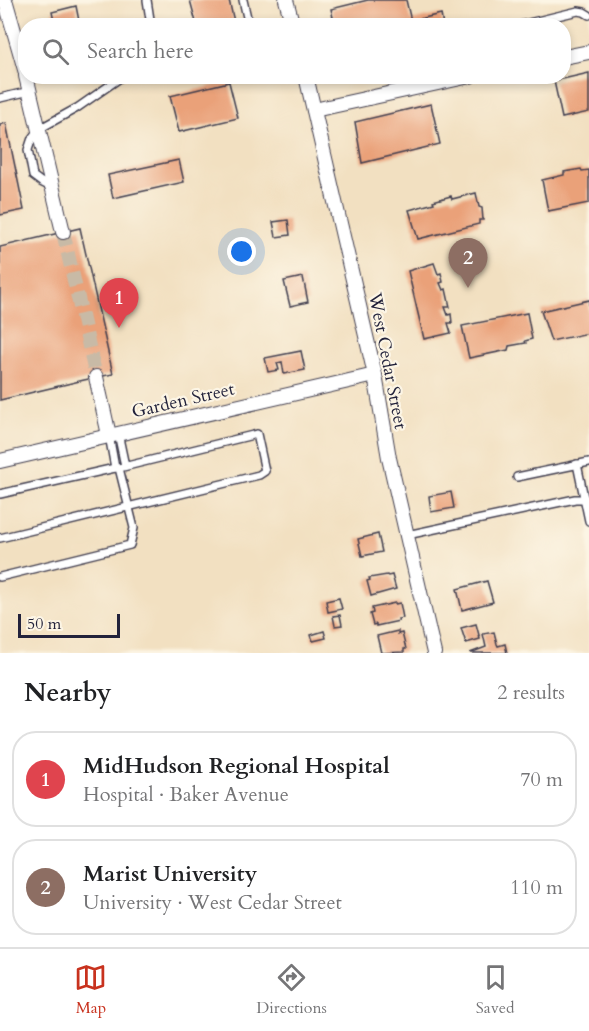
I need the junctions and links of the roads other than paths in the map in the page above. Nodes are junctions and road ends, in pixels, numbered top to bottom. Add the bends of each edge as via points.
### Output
1 (3, 0) edge
2 (147, 0) edge
3 (243, 0) edge
4 (286, 0) edge
5 (589, 15) edge
6 (149, 18) edge
7 (247, 18) edge
8 (291, 18) edge
9 (551, 18) edge
10 (18, 46) edge
11 (589, 52) edge
12 (571, 56) edge
13 (29, 84) edge
14 (112, 84) edge
15 (308, 84) edge
16 (433, 84) edge
17 (31, 91) junction
18 (0, 98) edge
19 (314, 110) junction
20 (39, 129) junction
21 (63, 232) tunnel mouth
22 (375, 375) junction
23 (96, 377) tunnel mouth
24 (113, 434) junction
25 (0, 460) edge
26 (589, 462) edge
27 (577, 465) junction
28 (120, 467) junction
29 (517, 477) dead end
30 (0, 494) edge
31 (587, 499) edge
32 (128, 507) junction
33 (589, 521) edge
34 (407, 535) junction
35 (0, 538) edge
36 (0, 577) edge
37 (434, 653) edge

1 - 10 street
2 - 6 lane
3 - 7 lane
4 - 8 street
5 - 9 lane via 578,12
11 - 12 street
13 - 17 street
14 - 20 lane
15 - 19 street, West Cedar Street
16 - 19 street
17 - 18 lane
17 - 20 street
19 - 22 street, West Cedar Street
20 - 21 street
22 - 24 street, Garden Street
22 - 34 street, West Cedar Street
23 - 24 street
24 - 25 street, Garden Street
24 - 28 lane
26 - 27 lane
27 - 29 lane
27 - 31 lane
28 - 30 lane
28 - 32 lane
28 - 32 lane via 257,434 266,471
31 - 33 lane
31 - 34 lane
32 - 35 lane
32 - 36 lane via 134,528 130,544
34 - 37 street, West Cedar Street

